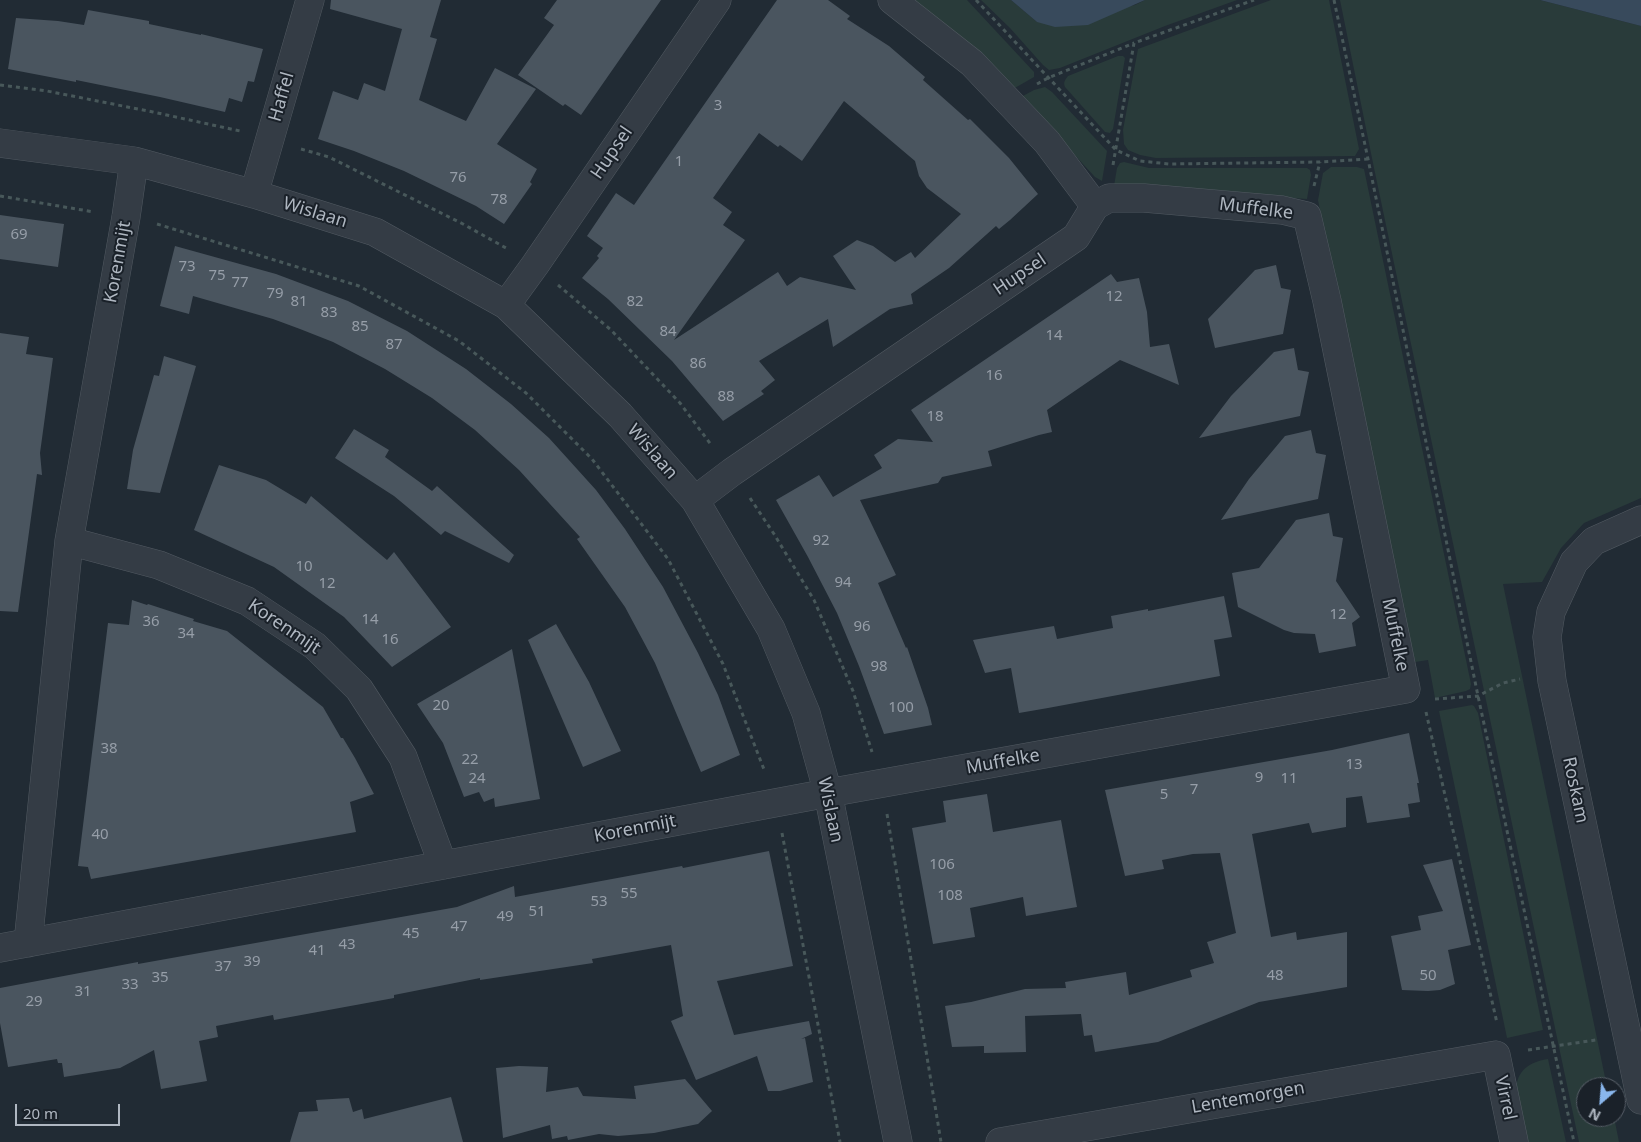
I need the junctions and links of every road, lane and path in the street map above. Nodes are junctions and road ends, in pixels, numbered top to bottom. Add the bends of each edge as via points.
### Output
1 (310, 0) edge
2 (717, 0) edge
3 (892, 0) edge
4 (976, 0) edge
5 (1254, 0) edge
6 (1334, 0) edge
7 (1134, 43) junction
8 (1048, 78) junction
9 (1008, 100) junction
10 (0, 143) edge
11 (1116, 150) junction
12 (1368, 159) junction
13 (134, 161) junction
14 (254, 194) junction
15 (0, 196) edge
16 (1102, 202) junction
17 (126, 217) junction
18 (506, 305) junction
19 (695, 500) junction
20 (1641, 520) edge
21 (68, 541) junction
22 (1551, 671) junction
23 (1406, 689) junction
24 (1478, 696) junction
25 (828, 793) junction
26 (777, 803) junction
27 (443, 865) junction
28 (28, 943) junction
29 (0, 948) edge
30 (1497, 1024) dead end
31 (1634, 1033) edge
32 (1554, 1047) junction
33 (1496, 1055) joint
34 (1641, 1100) edge
35 (840, 1142) edge
36 (898, 1142) edge
37 (1000, 1142) edge
38 (1514, 1142) edge
39 (1574, 1142) edge

1 - 14 street, Haffel
2 - 18 street, Hupsel
3 - 9 street via 972,63
4 - 8 path
5 - 7 path
6 - 12 path
7 - 8 path
7 - 11 path
8 - 9 path
8 - 11 path
9 - 16 street
10 - 13 street, Wislaan
11 - 12 path via 1140,161 1169,164
11 - 16 path
12 - 24 path
13 - 14 street, Wislaan
13 - 17 street, Korenmijt
14 - 18 street, Wislaan via 375,232
15 - 17 path
16 - 19 street, Hupsel via 1076,237
16 - 23 street, Muffelke via 1144,198 1282,210 1307,216
17 - 21 street, Korenmijt
17 - 26 path via 359,286 459,341 526,393 592,459 668,559 724,664
18 - 19 street, Wislaan via 620,415
19 - 25 street, Wislaan via 771,630 806,713
20 - 22 street, Roskam via 1594,541 1574,562 1551,612 1547,637
21 - 27 street, Korenmijt via 159,565 246,601 316,646 359,689 403,757
21 - 28 street, Korenmijt
22 - 24 path via 1503,683
22 - 31 street, Roskam
23 - 24 path via 1433,699
23 - 25 street, Muffelke
23 - 30 path via 1428,714
24 - 32 path
25 - 26 street, Korenmijt
25 - 36 street, Wislaan
26 - 27 street, Korenmijt
26 - 35 path
27 - 28 street, Korenmijt
28 - 29 street, Korenmijt
31 - 32 path
31 - 34 street, Roskam
32 - 39 path
33 - 37 street, Lentemorgen
33 - 38 street, Virrel

